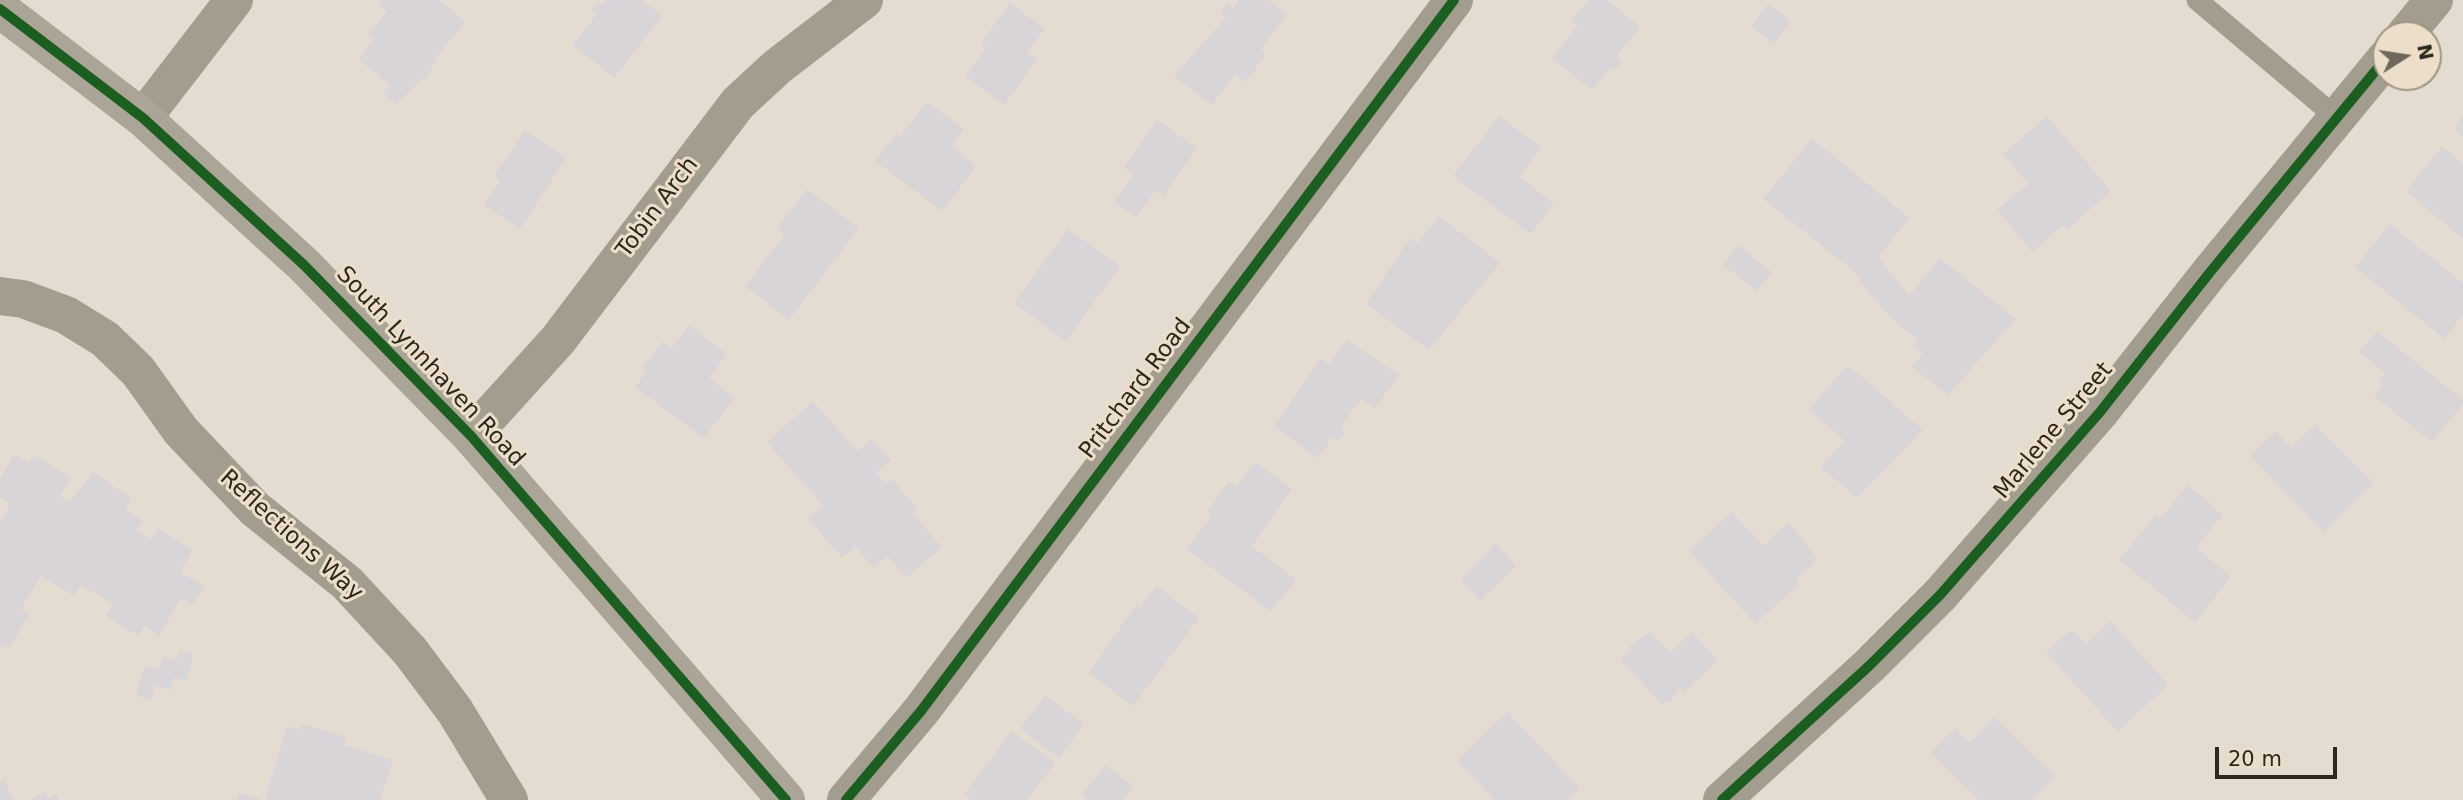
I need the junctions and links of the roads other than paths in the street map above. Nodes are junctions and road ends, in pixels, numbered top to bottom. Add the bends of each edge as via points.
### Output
1 (234, 0) edge
2 (864, 0) edge
3 (1454, 0) edge
4 (2197, 0) edge
5 (2434, 0) edge
6 (0, 9) edge
7 (2417, 21) edge
8 (2372, 75) edge
9 (143, 118) junction
10 (2337, 118) junction
11 (0, 296) edge
12 (471, 436) junction
13 (509, 800) edge
14 (786, 800) edge
15 (846, 800) edge
16 (1722, 800) edge

1 - 9 street
2 - 12 street, Tobin Arch via 777,66 738,103 558,340
3 - 15 street, Pritchard Road via 921,711
4 - 10 lane
5 - 7 street
6 - 9 street, South Lynnhaven Road
8 - 10 street, Marlene Street
9 - 12 street, South Lynnhaven Road via 304,265
10 - 16 street, Marlene Street via 2100,412 1940,595
11 - 13 street, Reflections Way via 66,315 105,339 138,371 181,430 255,509 347,583 410,651 455,711
12 - 14 street, South Lynnhaven Road

